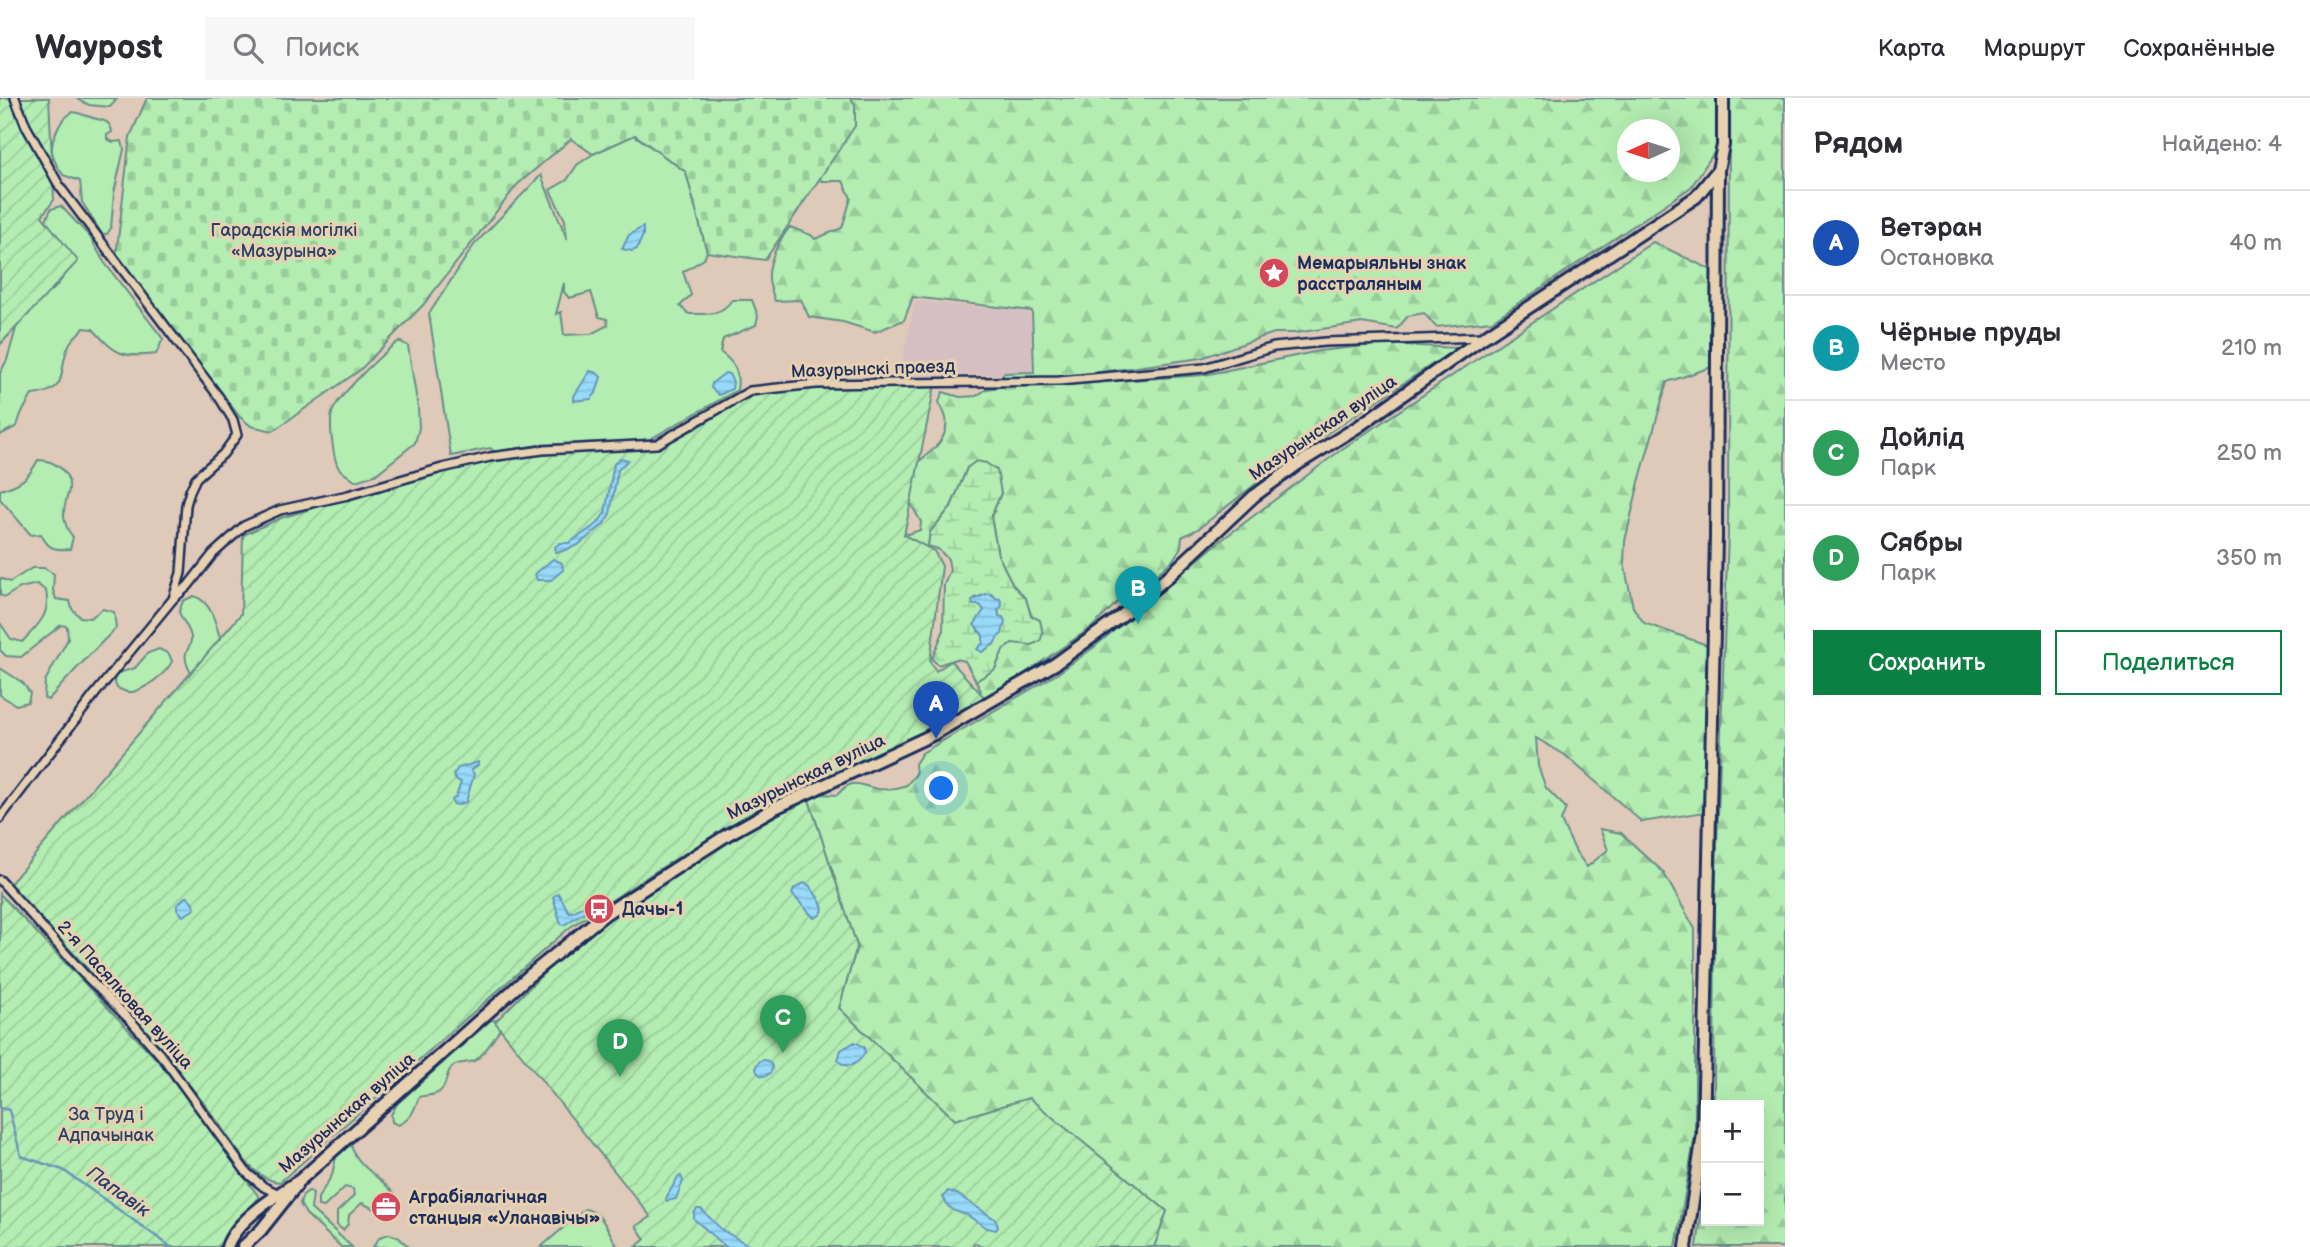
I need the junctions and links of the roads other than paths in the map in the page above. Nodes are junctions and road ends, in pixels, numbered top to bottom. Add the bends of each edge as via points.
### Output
1 (15, 98) edge
2 (1723, 98) edge
3 (1718, 170) junction
4 (1696, 197) junction
5 (1718, 212) junction
6 (1484, 337) junction
7 (173, 599) junction
8 (0, 818) edge
9 (0, 880) edge
10 (281, 1198) junction
11 (227, 1247) edge
12 (243, 1247) edge
13 (1686, 1247) edge

1 - 7 street via 60,187 233,420 237,435 196,478 190,491 181,573
2 - 3 street
3 - 4 street, Мазурынская вуліца
3 - 5 street
4 - 5 street
4 - 6 street, Мазурынская вуліца
5 - 13 street via 1703,1134
6 - 7 street, Мазурынскі праезд via 1274,347 1204,368 1059,381 816,384 750,391 657,444 490,457 280,510 244,526
6 - 10 street, Мазурынская вуліца via 1254,496 1170,575 1055,664 933,734 775,808 605,914 530,975
7 - 8 street, Мазурынскі праезд
9 - 10 street, 2-я Пасялковая вуліца via 164,1059 247,1173
10 - 11 street via 246,1221
10 - 12 street via 261,1230

